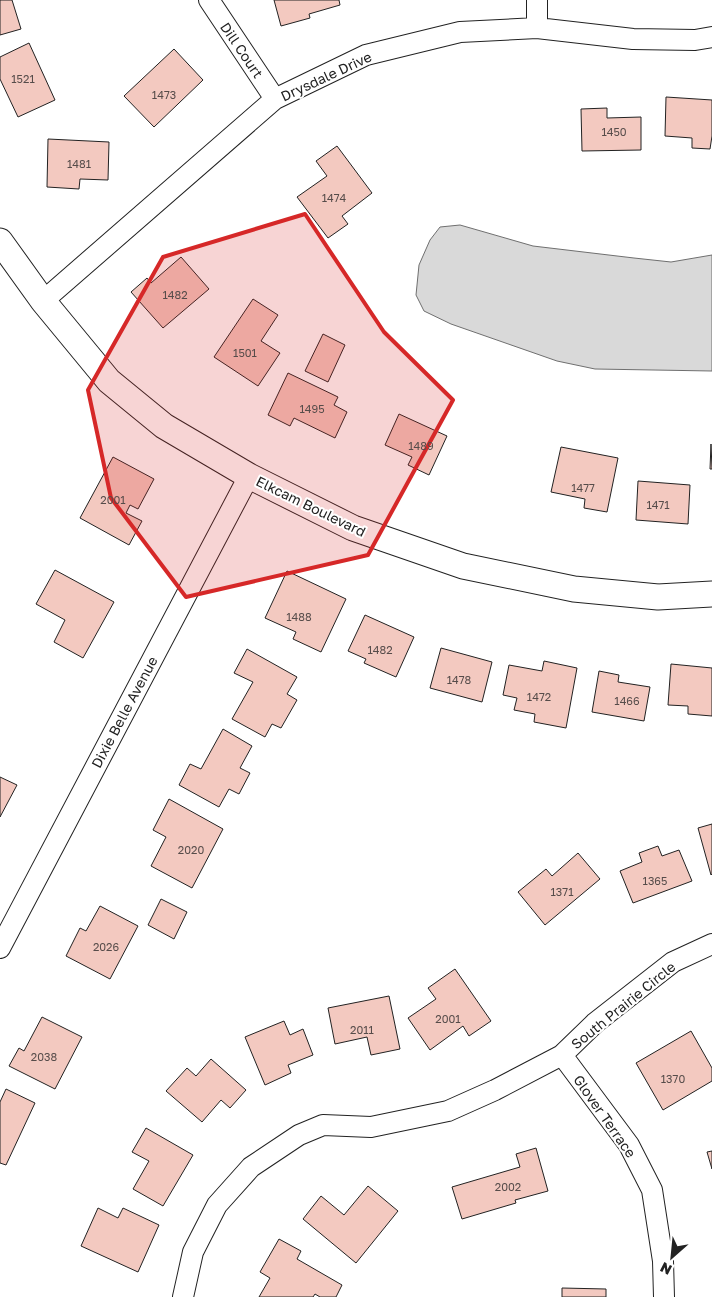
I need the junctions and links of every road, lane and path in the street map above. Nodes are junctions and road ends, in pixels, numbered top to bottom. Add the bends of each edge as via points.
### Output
1 (209, 0) edge
2 (536, 0) edge
3 (537, 28) junction
4 (712, 37) edge
5 (276, 99) junction
6 (0, 241) edge
7 (42, 301) junction
8 (249, 476) junction
9 (712, 594) edge
10 (712, 944) edge
11 (0, 948) edge
12 (562, 1055) junction
13 (183, 1297) edge
14 (664, 1297) edge

1 - 5 street, Dill Court
2 - 3 street
3 - 4 street, Drysdale Drive via 634,39 695,40
3 - 5 street, Drysdale Drive via 460,32 366,55
5 - 7 street, Drysdale Drive
6 - 7 street, Elkcam Boulevard
7 - 8 street, Elkcam Boulevard via 109,381 164,426
8 - 9 street, Elkcam Boulevard via 354,528 463,566 574,589 658,597
8 - 11 street, Dixie Belle Avenue
10 - 12 street, South Prairie Circle via 673,962 595,1023
12 - 13 street, South Prairie Circle via 448,1111 371,1127 323,1126 299,1135 251,1167 217,1205 193,1252
12 - 14 street, Glover Terrace via 628,1145 652,1190 664,1261

